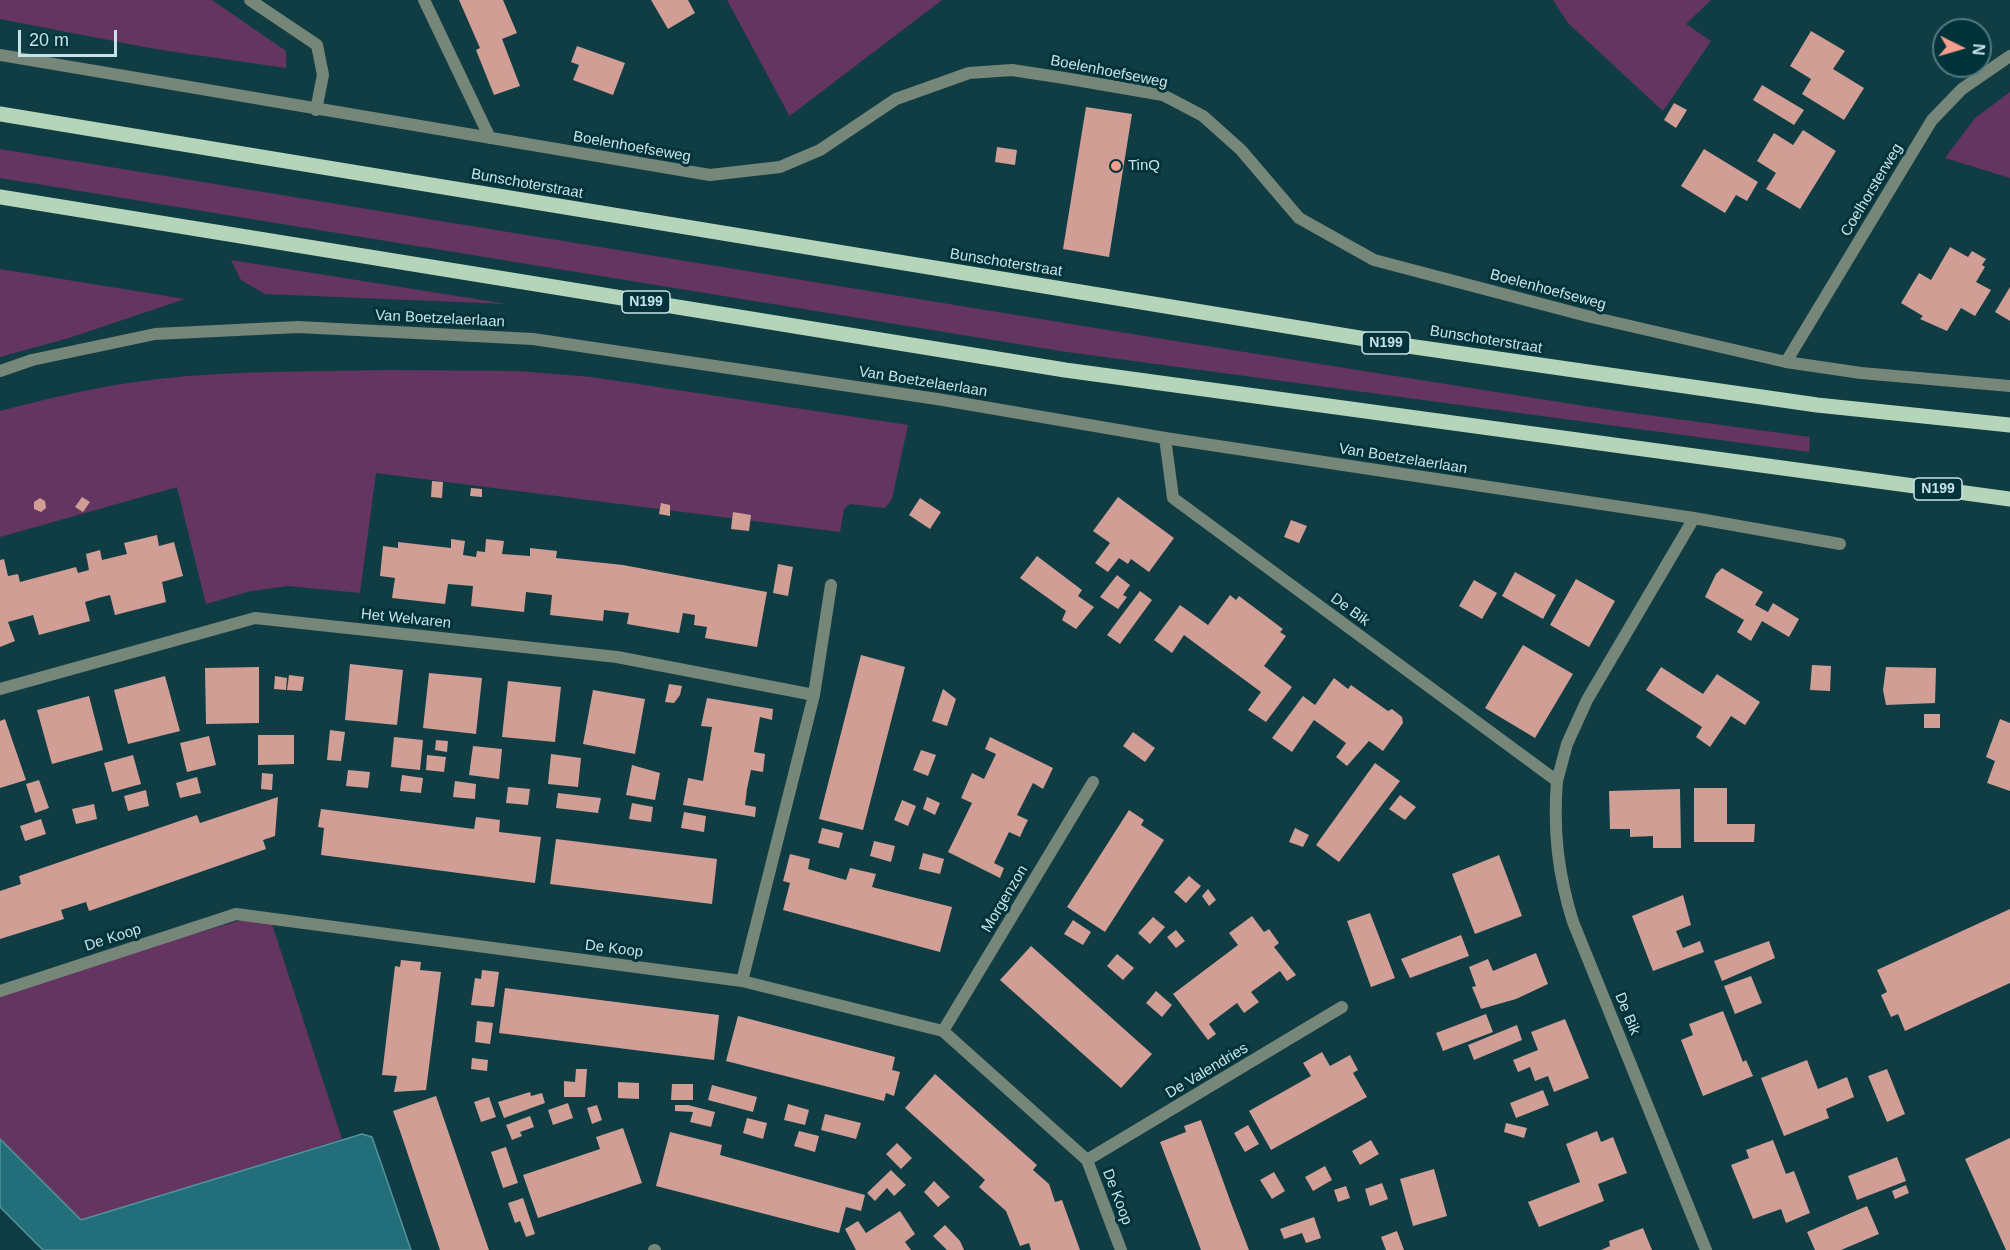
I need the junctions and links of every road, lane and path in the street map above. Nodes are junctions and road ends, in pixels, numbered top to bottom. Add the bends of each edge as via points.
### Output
1 (250, 0) edge
2 (424, 0) edge
3 (0, 55) edge
4 (2010, 56) edge
5 (316, 110) junction
6 (0, 114) edge
7 (490, 138) junction
8 (0, 197) edge
9 (1786, 362) junction
10 (0, 371) edge
11 (2010, 386) edge
12 (2010, 425) edge
13 (1165, 438) junction
14 (2010, 499) edge
15 (1694, 518) junction
16 (1840, 544) dead end
17 (831, 585) dead end
18 (0, 689) edge
19 (814, 695) junction
20 (1093, 782) dead end
21 (1557, 782) junction
22 (742, 981) junction
23 (0, 991) edge
24 (1342, 1007) dead end
25 (943, 1031) junction
26 (1087, 1160) junction
27 (1121, 1250) edge
28 (1706, 1250) edge

1 - 5 street via 317,45 323,75
2 - 7 street
3 - 5 street, Boelenhoefseweg
4 - 9 street, Coelhorsterweg via 1962,89 1932,120
5 - 7 street, Boelenhoefseweg
6 - 12 main road, Bunschoterstraat / N199 via 1408,346 1816,405
7 - 9 street, Boelenhoefseweg via 710,175 780,167 820,150 896,99 969,73 1012,70 1163,95 1203,117 1241,150 1299,218 1374,260 1587,316
8 - 14 main road, N199 via 1065,370
9 - 11 street
10 - 13 street, Van Boetzelaerlaan via 155,334 298,327 533,339 937,399
13 - 15 street, Van Boetzelaerlaan
13 - 21 street, De Bik via 1173,498
15 - 16 street, Van Boetzelaerlaan
15 - 21 street, De Bik via 1583,707 1566,744
17 - 19 street
18 - 19 street, Het Welvaren via 255,618 617,657
19 - 22 street
20 - 25 street, Morgenzon
21 - 28 street, De Bik via 1554,816 1561,885
22 - 23 street, De Koop via 236,914
22 - 25 street, De Koop
24 - 26 street, De Valendries
25 - 26 street, De Koop
26 - 27 street, De Koop

